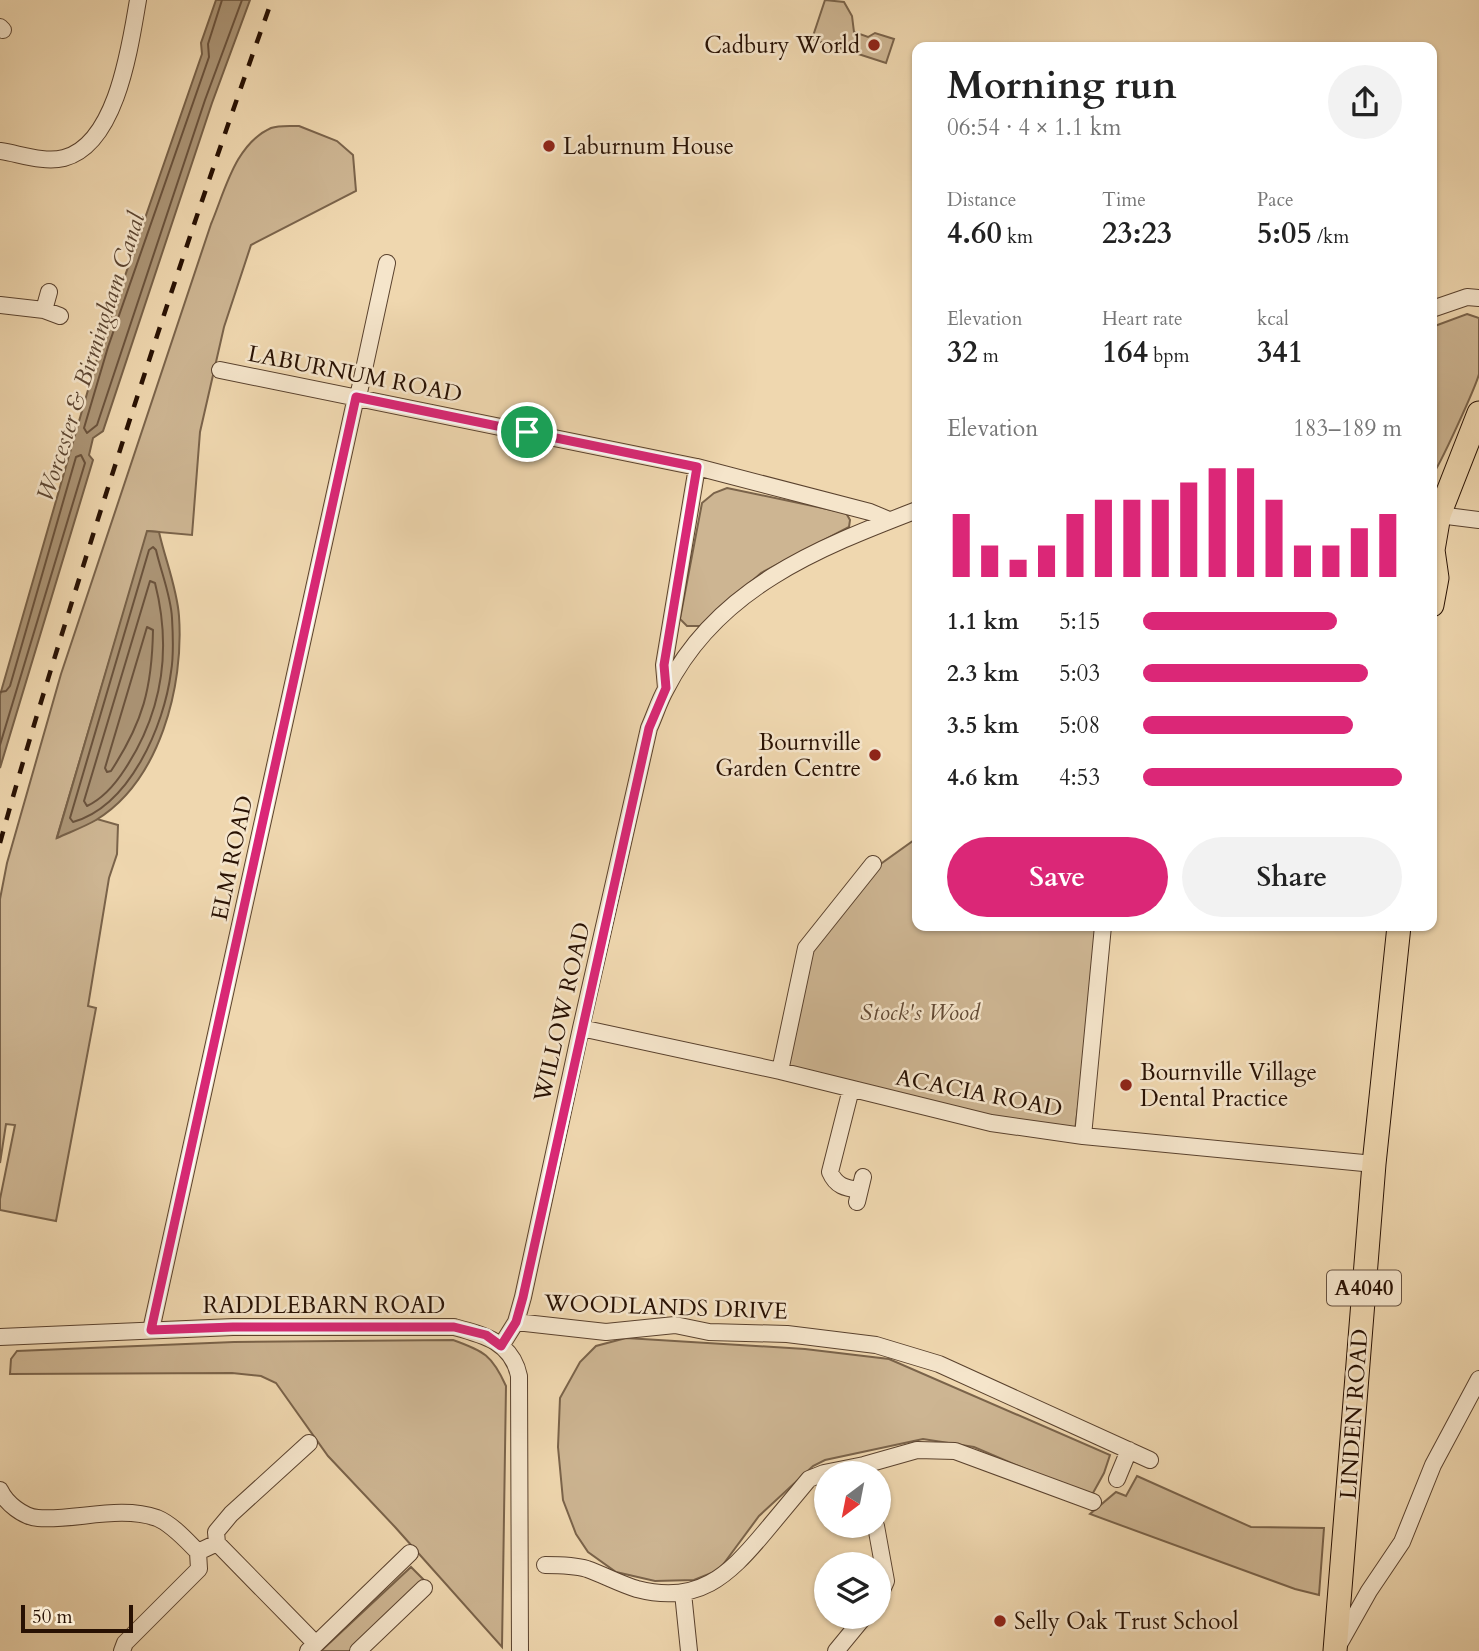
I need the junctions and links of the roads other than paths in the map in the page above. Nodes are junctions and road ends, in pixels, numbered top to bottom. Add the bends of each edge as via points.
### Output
1 (138, 0) edge
2 (0, 150) edge
3 (387, 263) dead end
4 (49, 292) dead end
5 (1479, 298) edge
6 (0, 305) edge
7 (1437, 307) edge
8 (44, 310) junction
9 (60, 316) dead end
10 (220, 370) dead end
11 (357, 397) junction
12 (1479, 413) edge
13 (697, 467) junction
14 (912, 512) edge
15 (1439, 515) junction
16 (889, 520) junction
17 (1479, 520) edge
18 (1437, 526) edge
19 (666, 688) junction
20 (873, 864) dead end
21 (1103, 931) edge
22 (1398, 931) edge
23 (581, 1028) junction
24 (780, 1071) junction
25 (851, 1090) junction
26 (1083, 1136) junction
27 (1374, 1164) junction
28 (860, 1189) dead end
29 (516, 1322) junction
30 (151, 1330) junction
31 (0, 1336) edge
32 (501, 1346) junction
33 (1479, 1379) edge
34 (1474, 1400) edge
35 (309, 1443) dead end
36 (1129, 1450) junction
37 (1150, 1460) dead end
38 (886, 1461) edge
39 (814, 1477) edge
40 (1117, 1479) dead end
41 (0, 1490) edge
42 (1093, 1502) dead end
43 (217, 1543) junction
44 (198, 1552) junction
45 (410, 1553) dead end
46 (545, 1565) dead end
47 (424, 1588) dead end
48 (683, 1593) junction
49 (854, 1629) edge
50 (312, 1647) edge
51 (122, 1651) edge
52 (358, 1651) edge
53 (520, 1651) edge
54 (689, 1651) edge
55 (836, 1651) edge
56 (1335, 1651) edge

1 - 2 street via 117,91 97,136 64,158
3 - 11 street, ELM ROAD
4 - 8 street
5 - 7 street via 1467,297
6 - 8 street
8 - 9 street
10 - 11 street, LABURNUM ROAD
11 - 13 street, LABURNUM ROAD
11 - 30 street, ELM ROAD
12 - 15 highway
13 - 16 street, LABURNUM ROAD
13 - 19 street, WILLOW ROAD via 664,665
14 - 16 street, WILLOW ROAD
15 - 17 street
15 - 18 highway
16 - 19 street, WILLOW ROAD via 823,548 754,587 705,633
19 - 23 street, WILLOW ROAD via 649,728
20 - 24 street via 806,948
21 - 26 street
22 - 27 highway, LINDEN ROAD / A4040
23 - 24 street, ACACIA ROAD
23 - 29 street, WILLOW ROAD
24 - 25 street, ACACIA ROAD
25 - 26 street, ACACIA ROAD via 991,1123
25 - 28 street via 830,1172 839,1185
26 - 27 street, ACACIA ROAD
27 - 56 highway, LINDEN ROAD / A4040
29 - 32 street, WILLOW ROAD
29 - 36 street, WOODLANDS DRIVE via 606,1332 675,1325 709,1332 787,1334 876,1345 939,1364
30 - 31 street, RADDLEBARN ROAD
30 - 32 street, RADDLEBARN ROAD via 454,1327 486,1335
32 - 53 street via 516,1360 519,1376
33 - 34 street
34 - 56 street via 1433,1465 1402,1542
35 - 43 street via 231,1514 216,1532
36 - 37 street, WOODLANDS DRIVE
36 - 40 street
38 - 42 street via 917,1450 954,1451
39 - 48 street via 725,1575 707,1587
41 - 44 street via 6,1501 37,1518 108,1513 158,1519
43 - 44 street
43 - 50 street
44 - 51 street via 199,1569
45 - 50 street
46 - 48 street via 586,1569 642,1590
47 - 52 street
48 - 54 street
49 - 55 street

